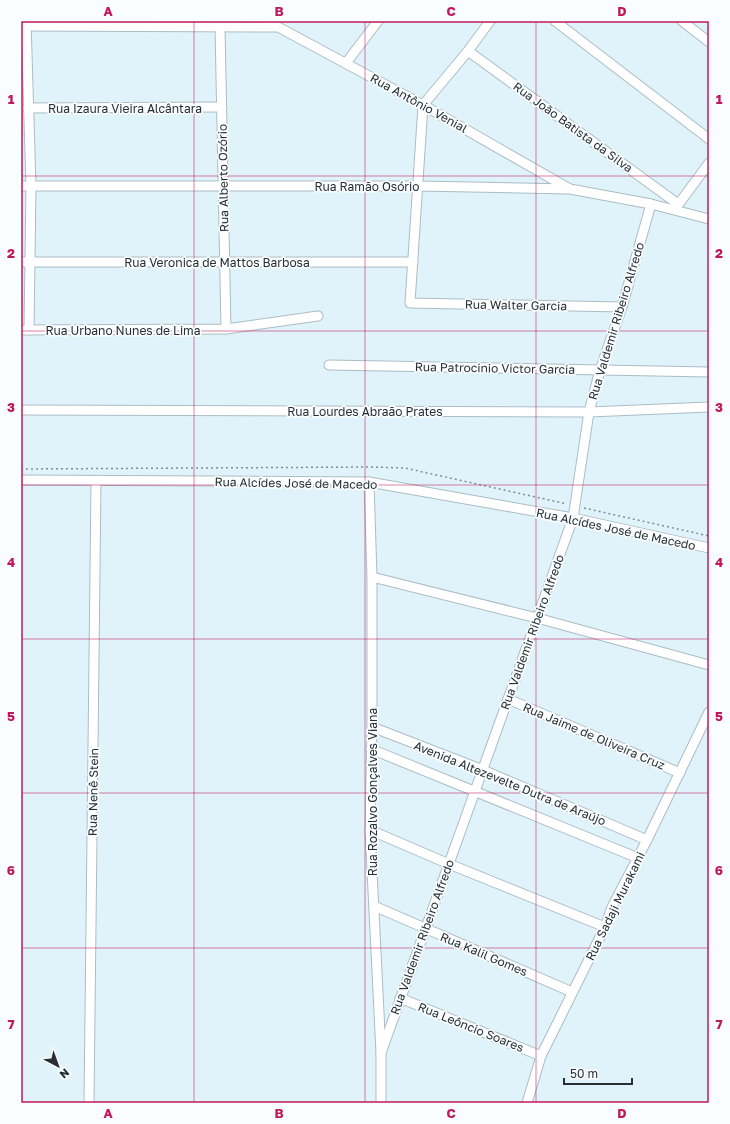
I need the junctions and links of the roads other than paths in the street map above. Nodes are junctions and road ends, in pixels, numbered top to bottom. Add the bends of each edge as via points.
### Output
1 (267, 21) edge
2 (378, 21) edge
3 (490, 21) edge
4 (554, 21) edge
5 (682, 21) edge
6 (24, 24) edge
7 (220, 27) junction
8 (277, 27) junction
9 (709, 42) edge
10 (468, 50) junction
11 (346, 63) junction
12 (423, 105) junction
13 (222, 107) junction
14 (28, 108) junction
15 (709, 139) edge
16 (709, 163) edge
17 (223, 185) junction
18 (21, 186) edge
19 (31, 186) junction
20 (418, 186) junction
21 (570, 189) junction
22 (651, 204) junction
23 (676, 207) junction
24 (709, 219) edge
25 (25, 262) edge
26 (224, 262) junction
27 (413, 262) junction
28 (622, 307) junction
29 (318, 316) dead end
30 (226, 329) junction
31 (25, 330) edge
32 (329, 365) dead end
33 (600, 370) junction
34 (709, 372) edge
35 (709, 407) edge
36 (21, 410) edge
37 (589, 412) junction
38 (21, 480) edge
39 (96, 481) junction
40 (369, 482) junction
41 (573, 518) junction
42 (709, 548) edge
43 (372, 577) junction
44 (538, 618) junction
45 (709, 665) edge
46 (508, 699) junction
47 (709, 712) edge
48 (372, 727) junction
49 (371, 750) junction
50 (483, 770) junction
51 (680, 773) junction
52 (475, 792) junction
53 (370, 830) junction
54 (647, 840) junction
55 (638, 858) junction
56 (449, 864) junction
57 (374, 906) junction
58 (605, 927) junction
59 (425, 929) junction
60 (572, 992) junction
61 (400, 998) junction
62 (381, 1053) junction
63 (541, 1056) junction
64 (89, 1103) edge
65 (381, 1103) edge
66 (527, 1103) edge

1 - 8 street, Rua Antônio Venial
2 - 11 street
3 - 10 street
4 - 15 street
5 - 9 street
6 - 7 street
6 - 14 street
7 - 8 street
7 - 13 street, Rua Alberto Ozório
8 - 11 street, Rua Antônio Venial
10 - 12 street
10 - 23 street, Rua João Batista da Silva
11 - 12 street, Rua Antônio Venial
12 - 20 street
12 - 21 street, Rua Antônio Venial
13 - 14 street, Rua Izaura Vieira Alcântara
13 - 17 street, Rua Alberto Ozório
14 - 19 street
16 - 23 street
17 - 19 street, Rua Ramão Osório
17 - 20 street, Rua Ramão Osório
17 - 26 street, Rua Alberto Ozório
18 - 19 street, Rua Ramão Osório
19 - 25 street
20 - 21 street, Rua Ramão Osório
20 - 27 street
21 - 22 street, Rua Ramão Osório
22 - 23 street, Rua Ramão Osório
22 - 28 street, Rua Valdemir Ribeiro Alfredo
23 - 24 street, Rua Ramão Osório
25 - 26 street, Rua Veronica de Mattos Barbosa
25 - 31 street
26 - 27 street, Rua Veronica de Mattos Barbosa
26 - 30 street, Rua Alberto Ozório
27 - 28 street, Rua Walter Garcia via 410,303
28 - 33 street, Rua Valdemir Ribeiro Alfredo
29 - 30 street, Rua Urbano Nunes de Lima
30 - 31 street, Rua Urbano Nunes de Lima
32 - 33 street, Rua Patrocinio Victor Garcia
33 - 34 street, Rua Patrocinio Victor Garcia
33 - 37 street, Rua Valdemir Ribeiro Alfredo
35 - 37 street, Rua Lourdes Abraão Prates
36 - 37 street, Rua Lourdes Abraão Prates
37 - 41 street, Rua Valdemir Ribeiro Alfredo
38 - 39 street, Rua Alcídes José de Macedo
39 - 40 street, Rua Alcídes José de Macedo
39 - 64 street, Rua Nenê Stein
40 - 41 street, Rua Alcídes José de Macedo
40 - 43 street, Rua Rozalvo Gonçalves Viana
41 - 42 street, Rua Alcídes José de Macedo
41 - 44 street, Rua Valdemir Ribeiro Alfredo
43 - 44 street
43 - 48 street, Rua Rozalvo Gonçalves Viana
44 - 45 street
44 - 46 street, Rua Valdemir Ribeiro Alfredo
46 - 50 street, Rua Valdemir Ribeiro Alfredo
46 - 51 street, Rua Jaime de Oliveira Cruz
47 - 51 street, Rua Sadaji Murakami
48 - 49 street, Rua Rozalvo Gonçalves Viana
48 - 50 street, Avenida Altezevelte Dutra de Araújo
49 - 52 street, Avenida Altezevelte Dutra de Araújo
49 - 53 street, Rua Rozalvo Gonçalves Viana
50 - 52 street, Rua Valdemir Ribeiro Alfredo
50 - 54 street, Avenida Altezevelte Dutra de Araújo
51 - 54 street, Rua Sadaji Murakami
52 - 55 street, Avenida Altezevelte Dutra de Araújo
52 - 56 street, Rua Valdemir Ribeiro Alfredo
53 - 56 street
53 - 57 street, Rua Rozalvo Gonçalves Viana
54 - 55 street, Rua Sadaji Murakami
55 - 58 street, Rua Sadaji Murakami via 612,907
56 - 58 street
56 - 59 street, Rua Valdemir Ribeiro Alfredo
57 - 59 street, Rua Kalil Gomes
57 - 62 street, Rua Rozalvo Gonçalves Viana
58 - 60 street, Rua Sadaji Murakami
59 - 60 street, Rua Kalil Gomes
59 - 61 street, Rua Valdemir Ribeiro Alfredo
60 - 63 street, Rua Sadaji Murakami
61 - 62 street, Rua Valdemir Ribeiro Alfredo
61 - 63 street, Rua Leôncio Soares
62 - 65 street, Rua Rozalvo Gonçalves Viana
63 - 66 street, Rua Sadaji Murakami

